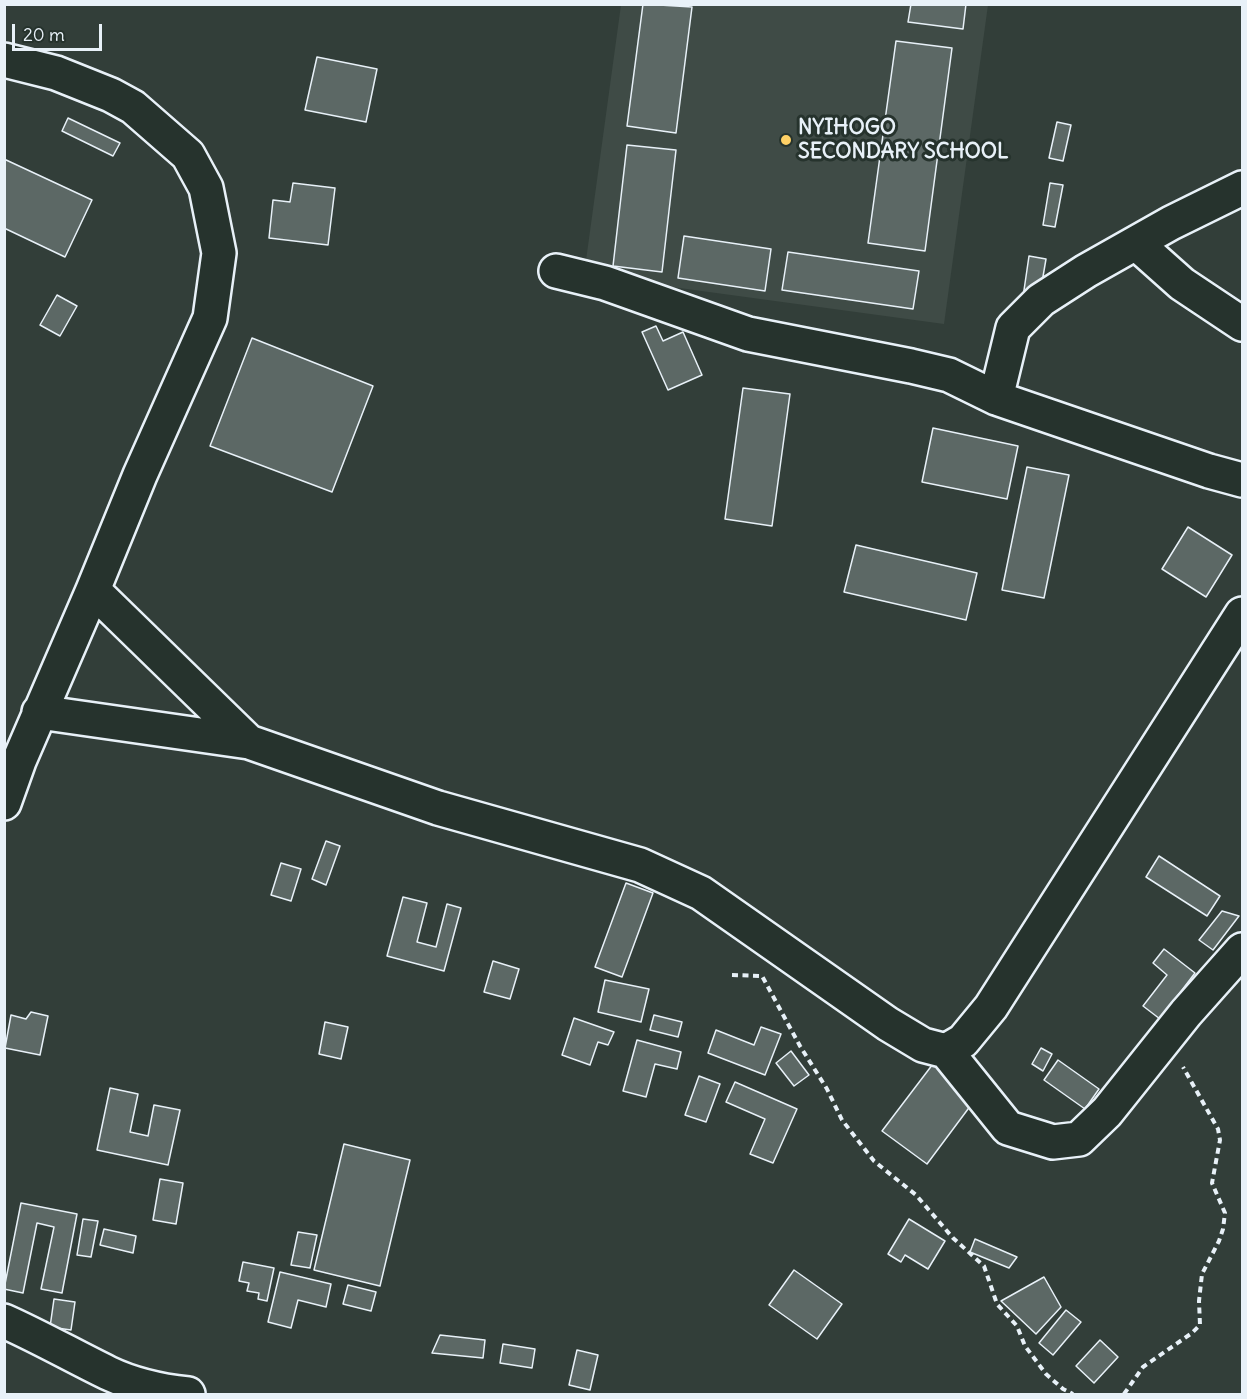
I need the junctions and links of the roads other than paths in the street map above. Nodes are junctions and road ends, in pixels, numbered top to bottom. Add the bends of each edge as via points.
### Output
1 (7, 66) edge
2 (1242, 188) edge
3 (1137, 243) junction
4 (556, 271) dead end
5 (1242, 324) edge
6 (996, 398) junction
7 (1242, 480) edge
8 (93, 590) junction
9 (1242, 614) edge
10 (39, 712) junction
11 (249, 742) junction
12 (4, 803) edge
13 (1242, 950) edge
14 (946, 1051) junction
15 (4, 1321) edge
16 (106, 1384) edge
17 (188, 1395) edge

1 - 8 street via 56,73 111,95 132,107 188,155 206,188 219,253 210,318
2 - 3 street
3 - 5 street via 1182,284
3 - 6 street via 1041,300 1012,328
4 - 6 street via 606,283 748,334 949,375
6 - 7 street
8 - 10 street
8 - 11 street
9 - 14 street via 991,1007 963,1041
10 - 11 street
10 - 12 street
11 - 14 street via 438,808 640,865 701,893 888,1024 923,1045
13 - 14 street via 1107,1113 1079,1139 1053,1142 1008,1128
15 - 16 street via 39,1336
16 - 17 street via 131,1382

